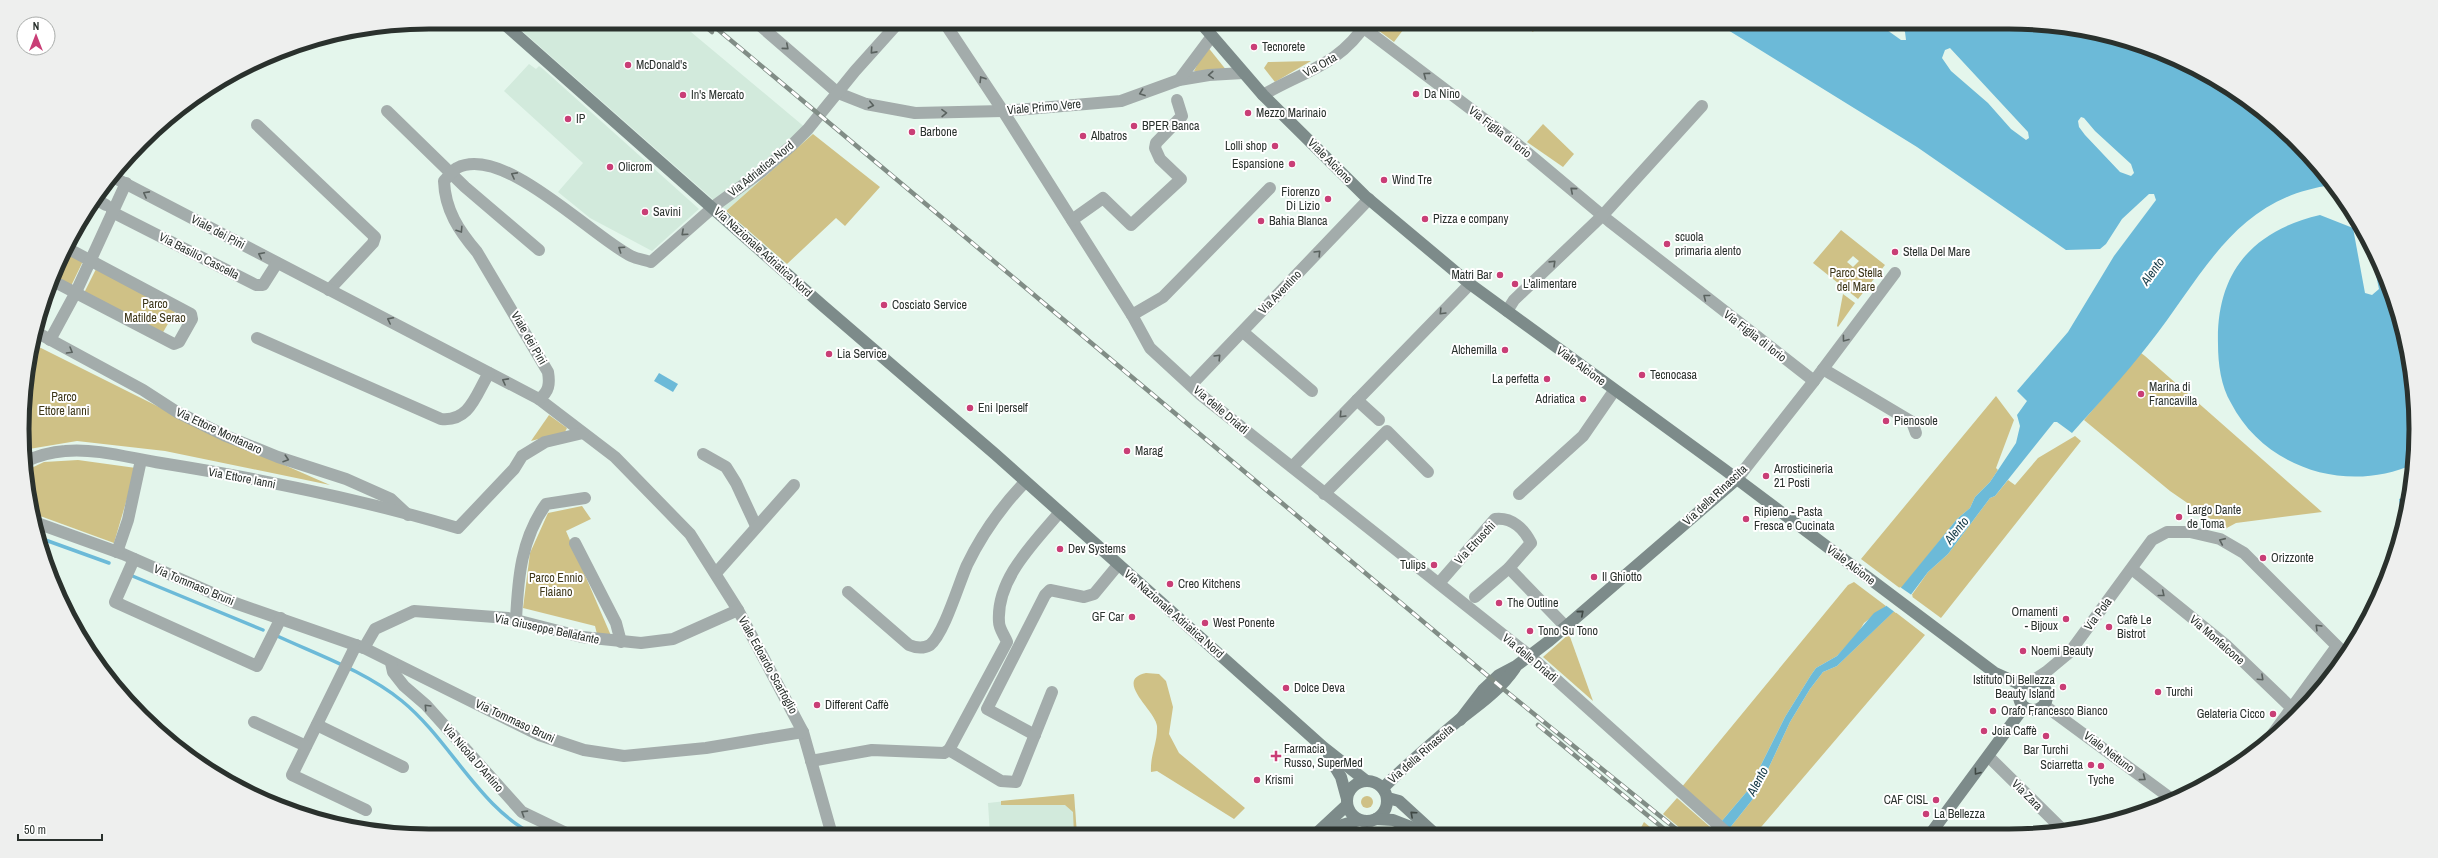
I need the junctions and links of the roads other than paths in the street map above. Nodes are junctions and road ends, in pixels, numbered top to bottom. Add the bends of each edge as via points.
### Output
1 (510, 29) edge
2 (764, 29) edge
3 (893, 29) edge
4 (949, 29) edge
5 (1206, 29) edge
6 (1359, 29) edge
7 (1368, 29) edge
8 (1212, 36) junction
9 (1243, 73) junction
10 (1179, 80) junction
11 (838, 93) junction
12 (1263, 95) junction
13 (1177, 100) dead end
14 (1702, 106) dead end
15 (387, 111) dead end
16 (1003, 111) junction
17 (257, 125) dead end
18 (451, 173) junction
19 (117, 179) edge
20 (126, 183) junction
21 (1270, 188) dead end
22 (1369, 199) junction
23 (100, 202) edge
24 (713, 207) junction
25 (109, 208) junction
26 (1603, 215) junction
27 (1072, 220) junction
28 (71, 249) edge
29 (539, 250) dead end
30 (92, 259) junction
31 (277, 263) junction
32 (1895, 273) dead end
33 (57, 283) edge
34 (1470, 284) junction
35 (329, 290) junction
36 (76, 292) junction
37 (1507, 311) junction
38 (1132, 315) junction
39 (1243, 332) junction
40 (41, 335) edge
41 (257, 338) dead end
42 (50, 340) junction
43 (1823, 369) junction
44 (489, 372) junction
45 (1814, 381) junction
46 (1192, 385) junction
47 (1312, 391) dead end
48 (1614, 391) junction
49 (539, 399) junction
50 (1357, 400) junction
51 (1379, 420) dead end
52 (583, 433) junction
53 (1916, 433) dead end
54 (703, 454) dead end
55 (30, 459) edge
56 (141, 460) junction
57 (1292, 467) junction
58 (1428, 472) dead end
59 (1737, 479) junction
60 (1025, 482) junction
61 (794, 485) dead end
62 (1324, 494) junction
63 (1519, 494) dead end
64 (585, 498) dead end
65 (1059, 513) junction
66 (408, 515) junction
67 (41, 525) edge
68 (756, 526) junction
69 (575, 543) dead end
70 (118, 552) junction
71 (134, 559) junction
72 (1118, 565) junction
73 (1509, 568) junction
74 (2132, 569) junction
75 (716, 573) junction
76 (1440, 582) junction
77 (848, 592) dead end
78 (1475, 597) dead end
79 (738, 610) junction
80 (281, 618) junction
81 (516, 620) junction
82 (1566, 627) junction
83 (621, 642) junction
84 (360, 646) junction
85 (2337, 646) junction
86 (2342, 651) edge
87 (1530, 656) junction
88 (391, 662) junction
89 (1995, 673) junction
90 (2026, 685) junction
91 (1052, 692) dead end
92 (2022, 704) junction
93 (2044, 704) junction
94 (2297, 706) edge
95 (2294, 710) edge
96 (254, 722) dead end
97 (317, 725) junction
98 (803, 732) junction
99 (1035, 735) junction
100 (306, 746) junction
101 (1322, 748) junction
102 (949, 750) junction
103 (1989, 757) junction
104 (811, 761) junction
105 (403, 767) dead end
106 (1365, 780) junction
107 (1385, 793) junction
108 (2168, 796) edge
109 (1347, 802) junction
110 (366, 810) dead end
111 (1376, 819) junction
112 (1359, 820) junction
113 (2059, 826) edge
114 (557, 829) edge
115 (830, 829) edge
116 (1319, 829) edge
117 (1329, 829) edge
118 (1416, 829) edge
119 (1430, 829) edge
120 (1723, 829) edge
121 (1935, 829) edge

1 - 24 street, Via Nazionale Adriatica Nord
2 -> 11 street, Viale Primo Vere
3 -> 11 street, Via Adriatica Nord
16 -> 4 street, Via delle Driadi
5 - 8 street, Viale Alcione
6 - 12 street, Via Orta via 1349,46 1332,60
26 -> 7 street, Via Figlia di Iorio
8 - 9 street, Viale Alcione
8 - 10 street
9 -> 10 street, Viale Primo Vere
9 - 12 street, Viale Alcione
10 -> 16 street, Viale Primo Vere via 1121,101
11 -> 16 street, Viale Primo Vere via 866,104 905,112
11 - 24 street, Via Adriatica Nord via 808,129 761,172
12 - 22 street, Viale Alcione
13 - 27 street via 1182,116 1156,143 1155,148 1160,159 1181,179 1131,225 1103,198
14 - 26 street
15 - 18 street
16 - 27 street, Via delle Driadi
17 - 35 street via 374,237 373,243
24 -> 18 street via 651,262 631,256 541,192 500,168 481,165 458,168
18 - 29 street
18 -> 49 street, Viale dei Pini via 444,181 444,196 451,215 464,237 478,252 548,372 549,388
19 - 20 street, Viale dei Pini
20 - 25 street
31 -> 20 street, Viale dei Pini
21 - 38 street via 1163,297
22 - 34 street, Viale Alcione
39 -> 22 street, Via Aventino
23 - 25 street, Via Basilio Cascella
24 - 60 street, Via Nazionale Adriatica Nord
25 - 30 street
25 - 31 street, Via Basilio Cascella via 256,284 263,284
37 -> 26 street via 1514,300
45 -> 26 street, Via Figlia di Iorio
27 - 38 street, Via delle Driadi
28 - 30 street
30 - 36 street
30 - 36 street via 191,314 192,319 179,342 174,344
31 - 35 street, Viale dei Pini
32 -> 43 street, Via della Rinascita
33 - 36 street
34 - 37 street, Viale Alcione
34 -> 50 street
44 -> 35 street, Viale dei Pini
36 - 42 street
37 - 48 street, Viale Alcione
38 - 46 street, Via delle Driadi via 1150,348
46 -> 39 street, Via Aventino
39 - 47 street
40 - 42 street, Via Ettore Montanaro
41 - 44 street via 441,419 459,418 467,412
42 -> 66 street, Via Ettore Montanaro via 143,390 176,412 270,454 346,479 391,500
43 - 45 street, Via della Rinascita
43 - 53 street via 1912,422
49 -> 44 street, Viale dei Pini
45 - 59 street, Via della Rinascita
46 - 57 street, Via delle Driadi
48 - 59 street, Viale Alcione
48 - 63 street via 1583,436
49 - 52 street, Viale Edoardo Scarfoglio
50 - 51 street
50 -> 57 street
52 - 66 street, Via Ettore Ianni via 545,442 522,456 514,469 458,528
52 - 75 street, Viale Edoardo Scarfoglio via 615,456 690,534
54 - 68 street via 726,467
55 - 56 street, Via Ettore Ianni via 39,455 66,451
56 - 66 street, Via Ettore Ianni via 300,489
56 - 70 street
57 - 62 street, Via delle Driadi
58 - 62 street via 1387,431
82 -> 59 street, Via della Rinascita
59 - 89 street, Viale Alcione
60 - 65 street, Via Nazionale Adriatica Nord
60 - 77 street via 997,514 968,564 936,639 929,645 917,648 909,645
61 - 68 street
62 - 76 street, Via delle Driadi
64 - 81 street via 546,504 534,521 523,552
65 - 72 street, Via Nazionale Adriatica Nord
65 - 102 street via 1024,554 1002,592 999,624 1007,642
67 - 70 street, Via Tommaso Bruni
68 - 75 street
69 - 83 street via 616,623
70 - 71 street, Via Tommaso Bruni
71 - 80 street, Via Tommaso Bruni via 235,603
71 - 80 street via 115,602 258,666
72 - 99 street via 1094,594 1084,597 1050,590 1045,595 987,709
72 - 101 street, Via Nazionale Adriatica Nord
73 - 76 street, Via Etruschi via 1531,543 1517,524 1502,518 1495,520
73 - 78 street
73 - 82 street
85 -> 74 street, Via Pola via 2244,552 2220,539 2190,532 2174,531 2158,535
74 - 90 street, Via Pola via 2070,652 2051,669
74 -> 95 street, Via Monfalcone via 2227,646
75 - 79 street, Viale Edoardo Scarfoglio
76 - 87 street, Via delle Driadi
79 - 83 street, Via Giuseppe Bellafante via 673,639 641,643
79 - 98 street, Viale Edoardo Scarfoglio
80 - 84 street, Via Tommaso Bruni
81 - 83 street, Via Giuseppe Bellafante via 582,637
81 - 84 street, Via Giuseppe Bellafante via 414,611 375,629
82 - 87 street, Via della Rinascita
84 - 88 street, Via Tommaso Bruni
84 - 97 street via 346,666
85 - 86 street
85 - 94 street via 2312,677
87 - 107 street, Via della Rinascita via 1516,666 1490,697 1460,720
87 - 120 street, Via delle Driadi
88 - 98 street, Via Tommaso Bruni via 539,735 584,750 624,756 706,748
114 -> 88 street, Via Nicola D'Antino via 522,812 426,705 404,686 393,672
89 - 90 street, Viale Alcione
89 - 92 street, Viale Alcione
90 - 92 street via 2020,692
90 - 93 street via 2037,683 2044,688 2047,696
91 - 99 street
92 - 93 street via 2037,710
92 - 103 street
93 -> 108 street, Viale Nettuno
96 - 100 street
97 - 100 street
97 - 105 street
98 - 104 street, Viale Edoardo Scarfoglio
99 - 102 street via 1016,782 1001,780
100 - 110 street via 292,775
101 - 106 street, Via Nazionale Adriatica Nord
101 - 109 street, Via Nazionale Adriatica Nord via 1341,777
102 - 104 street via 944,753 872,750
103 - 113 street, Via Zara
103 -> 121 street
104 - 115 street, Viale Edoardo Scarfoglio
106 - 107 street via 1375,782
106 - 109 street via 1353,786
107 - 111 street via 1385,810
119 -> 107 street via 1399,801
109 - 112 street via 1349,811
109 - 116 street
111 - 112 street
111 - 118 street via 1393,820
112 - 117 street

